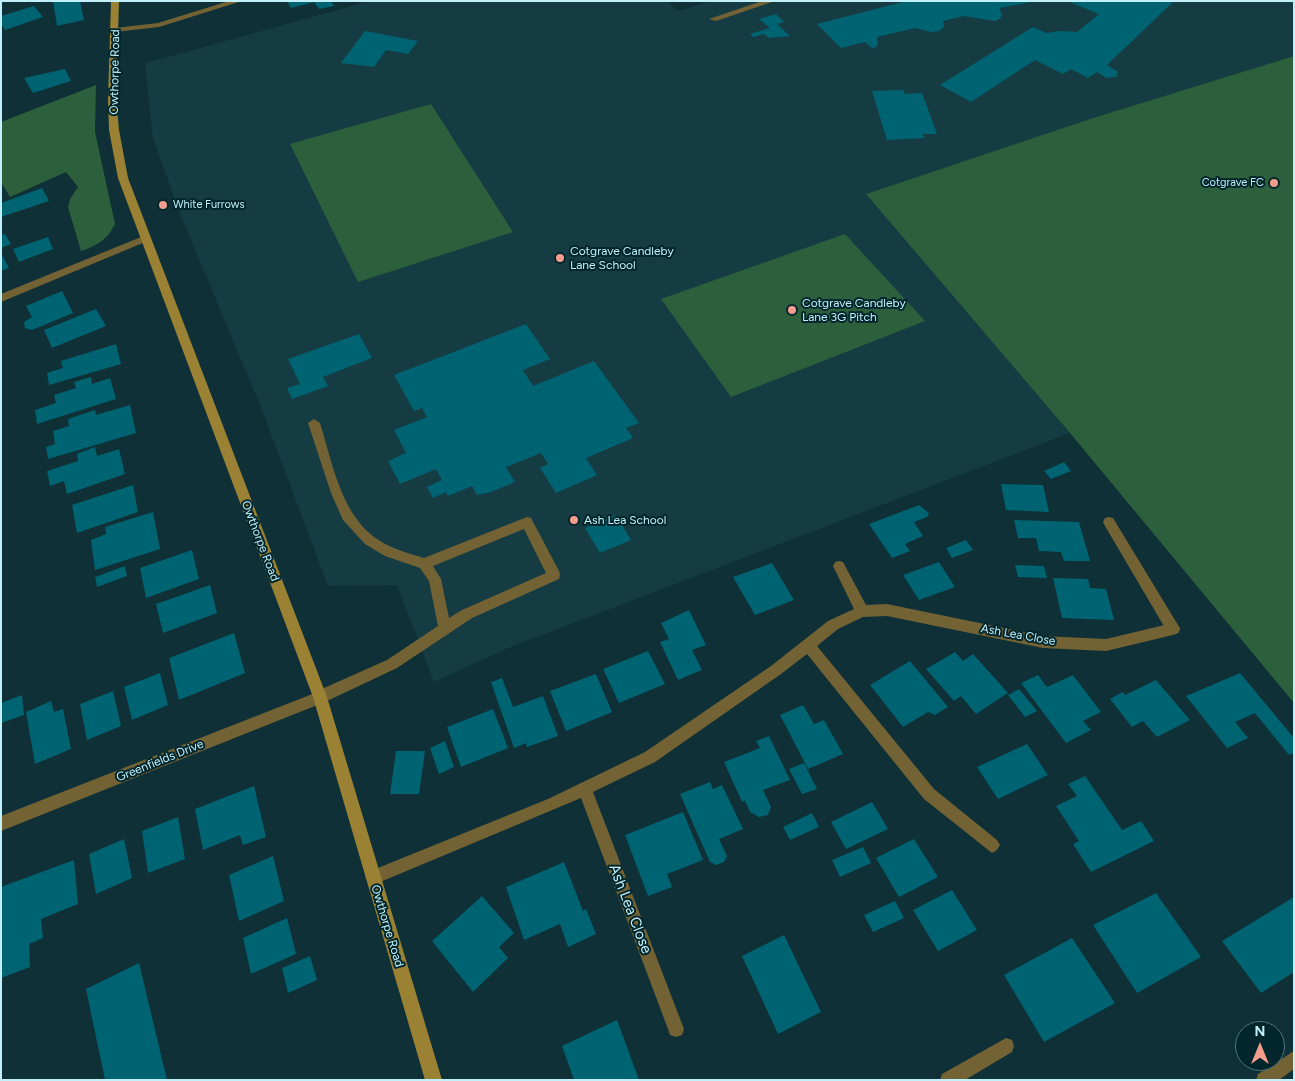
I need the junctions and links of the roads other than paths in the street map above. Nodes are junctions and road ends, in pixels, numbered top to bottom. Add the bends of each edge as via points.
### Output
1 (115, 1) edge
2 (238, 1) edge
3 (771, 1) edge
4 (713, 19) dead end
5 (115, 30) junction
6 (146, 238) junction
7 (1, 298) edge
8 (314, 423) dead end
9 (1110, 522) dead end
10 (424, 564) junction
11 (839, 566) dead end
12 (862, 611) junction
13 (445, 629) junction
14 (808, 645) junction
15 (320, 697) junction
16 (585, 789) junction
17 (1, 824) edge
18 (992, 845) dead end
19 (372, 876) junction
20 (676, 1029) dead end
21 (1006, 1046) dead end
22 (1294, 1059) edge
23 (434, 1080) edge
24 (948, 1080) edge
25 (1264, 1080) edge

1 - 5 street, Owthorpe Road
2 - 5 street via 159,25
3 - 4 street
5 - 6 street, Owthorpe Road via 114,130 123,178
6 - 7 street
6 - 15 street, Owthorpe Road
8 - 10 street via 347,516 368,540 389,552
9 - 12 street, Ash Lea Close via 1173,629 1106,645 1043,642 887,610
10 - 13 street via 435,579
10 - 13 street, Greenfields Drive via 527,522 554,575 467,614
11 - 12 street
12 - 14 street, Ash Lea Close via 834,625
13 - 15 street, Greenfields Drive via 392,664
14 - 16 street, Ash Lea Close via 650,757
14 - 18 street via 929,794
15 - 17 street, Greenfields Drive
15 - 19 street, Owthorpe Road
16 - 19 street, Ash Lea Close
16 - 20 street, Ash Lea Close
19 - 23 street, Owthorpe Road
21 - 24 street
22 - 25 street

